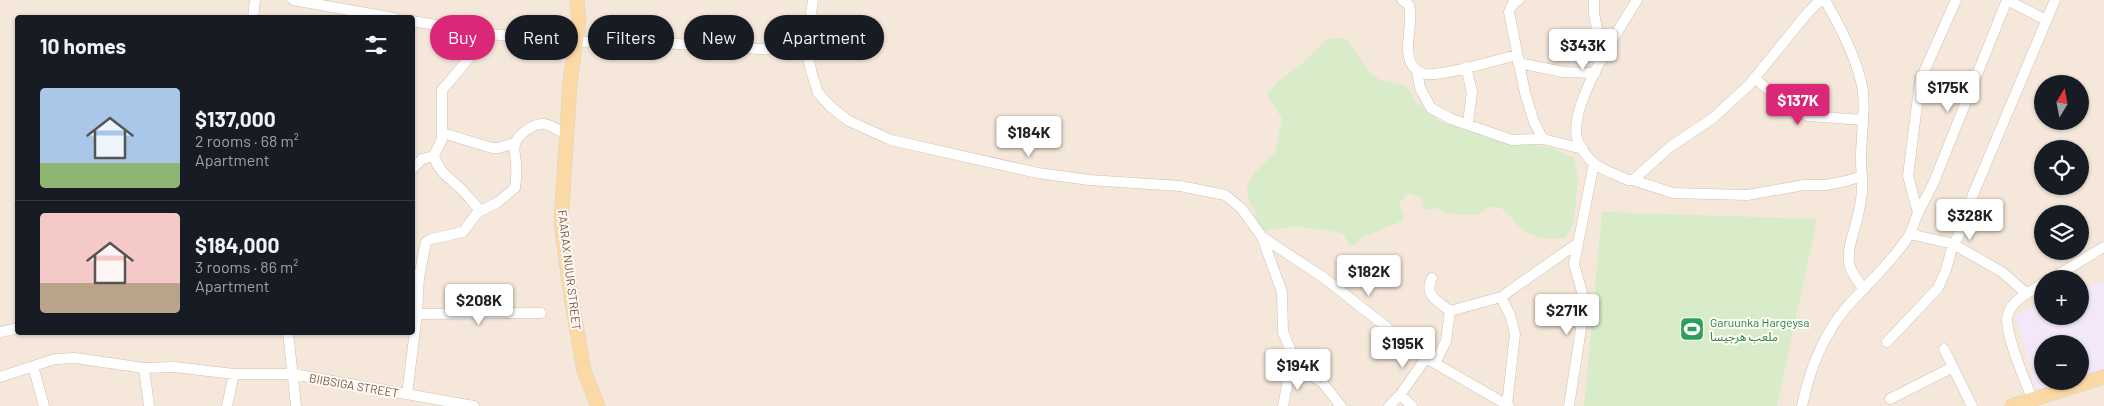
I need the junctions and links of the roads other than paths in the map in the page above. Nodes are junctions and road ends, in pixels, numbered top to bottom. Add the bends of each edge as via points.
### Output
1 (255, 0) edge
2 (293, 0) edge
3 (577, 0) edge
4 (813, 0) edge
5 (1402, 0) edge
6 (1519, 0) edge
7 (1594, 0) edge
8 (1638, 0) edge
9 (1820, 0) edge
10 (1825, 0) edge
11 (1956, 0) edge
12 (2007, 0) edge
13 (2055, 0) edge
14 (253, 15) edge
15 (377, 15) edge
16 (578, 15) edge
17 (811, 15) edge
18 (2046, 20) junction
19 (415, 22) edge
20 (430, 24) edge
21 (578, 42) edge
22 (764, 50) edge
23 (1602, 58) junction
24 (1518, 59) junction
25 (468, 60) edge
26 (573, 60) edge
27 (809, 60) edge
28 (1466, 67) junction
29 (1417, 71) junction
30 (1596, 73) junction
31 (1754, 78) junction
32 (1863, 120) junction
33 (1468, 124) junction
34 (443, 133) junction
35 (566, 135) junction
36 (1543, 138) junction
37 (515, 143) junction
38 (1583, 149) junction
39 (434, 156) junction
40 (1594, 163) junction
41 (415, 166) edge
42 (1862, 176) junction
43 (1633, 180) junction
44 (481, 211) junction
45 (1918, 213) junction
46 (1910, 234) junction
47 (1262, 237) junction
48 (1578, 243) junction
49 (1953, 244) junction
50 (2104, 247) edge
51 (2066, 270) edge
52 (416, 274) edge
53 (1432, 278) dead end
54 (1864, 289) junction
55 (2034, 289) edge
56 (2027, 294) junction
57 (1501, 297) junction
58 (1450, 311) junction
59 (541, 313) dead end
60 (417, 314) junction
61 (15, 329) edge
62 (415, 330) edge
63 (0, 332) edge
64 (288, 335) edge
65 (414, 335) edge
66 (1886, 342) dead end
67 (1944, 349) dead end
68 (1431, 360) junction
69 (33, 366) junction
70 (1297, 366) junction
71 (1953, 367) junction
72 (144, 368) junction
73 (234, 374) junction
74 (293, 374) junction
75 (2104, 377) edge
76 (0, 378) edge
77 (407, 394) junction
78 (1400, 395) junction
79 (1890, 399) dead end
80 (2032, 399) junction
81 (1508, 405) edge
82 (44, 406) edge
83 (147, 406) edge
84 (227, 406) edge
85 (296, 406) edge
86 (474, 406) edge
87 (598, 406) edge
88 (1283, 406) edge
89 (1340, 406) edge
90 (1389, 406) edge
91 (1412, 406) edge
92 (1569, 406) edge
93 (1802, 406) edge
94 (1972, 406) edge
95 (2012, 406) edge

1 - 14 street
2 - 15 street
3 - 16 main road, FAARAX NUUR STREET
4 - 17 street
5 - 29 street via 1409,5 1412,15 1408,47 1411,63
6 - 24 street via 1513,3 1510,12
7 - 23 street
8 - 23 street
9 - 31 street
10 - 32 street via 1839,24 1857,71 1863,91
11 - 45 street via 1920,81 1908,176
12 - 18 street
12 - 45 street via 1933,184
13 - 18 street
18 - 49 street
19 - 20 street
21 - 22 street via 628,41
23 - 30 street
24 - 28 street
24 - 30 street via 1564,72
24 - 36 street via 1534,122
25 - 34 street via 442,90
26 - 35 main road, FAARAX NUUR STREET
27 - 47 street via 818,93 831,107 849,121 890,140 1038,173 1180,186 1225,195 1242,209
28 - 29 street via 1443,73
28 - 33 street via 1472,92
29 - 33 street via 1420,88 1431,108
30 - 38 street via 1581,103 1577,123 1577,138
31 - 32 street via 1792,109 1808,116
31 - 43 street via 1713,118 1670,147
32 - 42 street
33 - 36 street via 1512,140
34 - 37 street via 492,148
34 - 39 street
35 - 37 street via 549,124 539,123
35 - 87 main road, FAARAX NUUR STREET via 561,223 584,371
36 - 38 street
37 - 44 street via 515,188
38 - 40 street
39 - 41 street via 422,159
39 - 44 street via 442,174 463,190
40 - 43 street
40 - 48 street
42 - 43 street via 1747,195 1673,193
42 - 54 street via 1859,214 1848,261
44 - 52 street via 463,232 426,242
45 - 46 street
46 - 49 street
46 - 54 street
47 - 68 street via 1324,278
47 - 70 street via 1282,292 1283,332
48 - 57 street
48 - 92 street via 1574,264 1582,292 1582,322
49 - 56 street via 2002,272
49 - 66 street via 1938,288
50 - 51 street
52 - 60 street
53 - 58 street via 1429,294
54 - 93 street via 1844,310 1822,344
55 - 56 street
56 - 80 street via 2018,299 2007,314 2010,338
57 - 58 street
57 - 81 street via 1515,334
58 - 68 street via 1446,341
59 - 60 street
60 - 62 street
61 - 63 street
64 - 74 street
65 - 77 street
67 - 71 street
68 - 78 street
68 - 81 street
69 - 72 street, BIIBSIGA STREET via 55,359 75,358
69 - 76 street, BIIBSIGA STREET
69 - 82 street
70 - 88 street via 1289,375
70 - 89 street via 1322,382
71 - 79 street
71 - 94 street
72 - 73 street, BIIBSIGA STREET via 174,367
72 - 83 street
73 - 74 street, BIIBSIGA STREET
73 - 84 street
74 - 77 street, BIIBSIGA STREET
74 - 85 street
75 - 80 main road
77 - 86 street, BIIBSIGA STREET
78 - 90 street
78 - 91 street
80 - 95 main road

